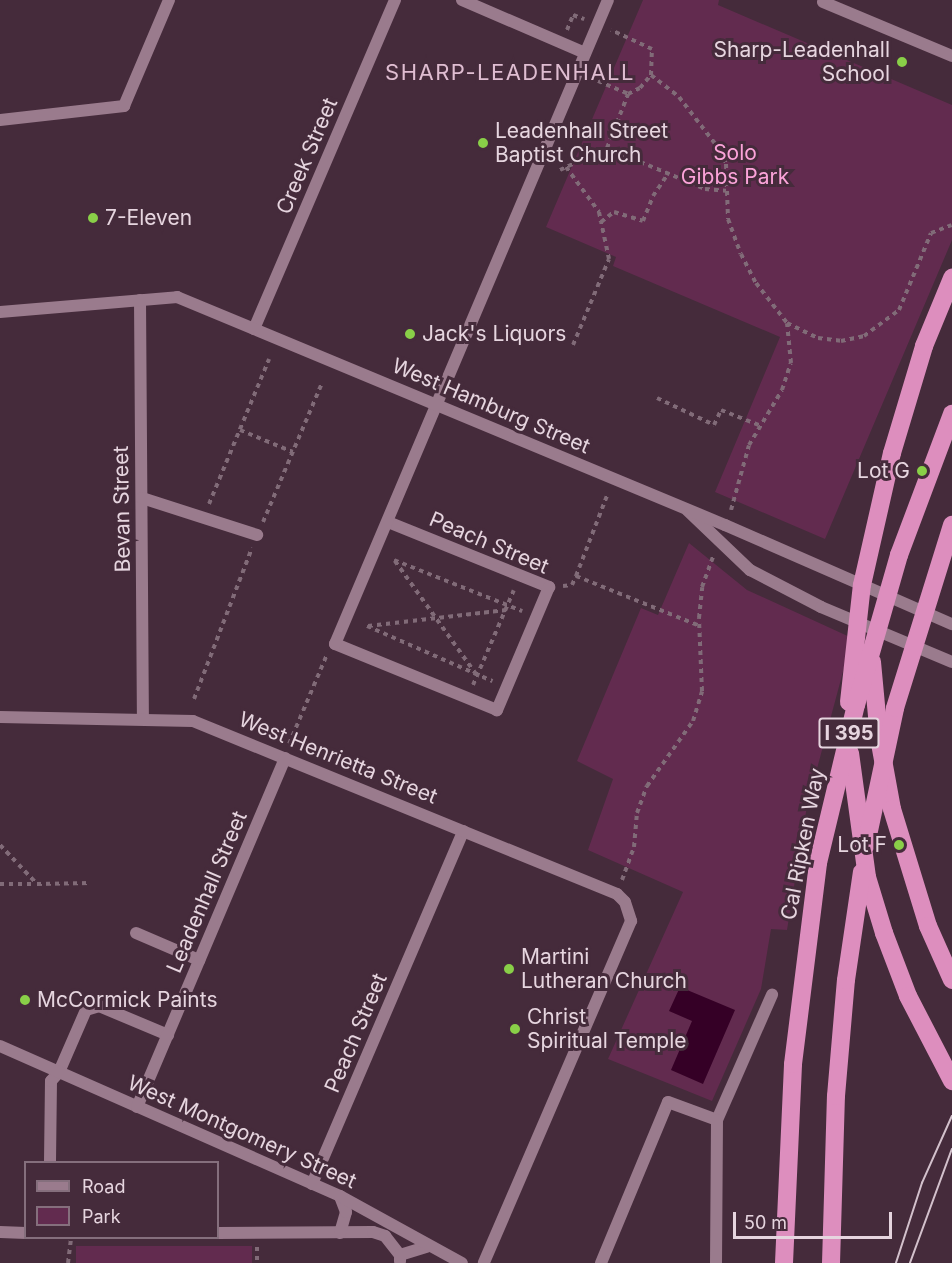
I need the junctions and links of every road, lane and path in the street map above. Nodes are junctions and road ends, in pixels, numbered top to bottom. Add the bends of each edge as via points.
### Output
1 (169, 0) edge
2 (395, 0) edge
3 (462, 0) edge
4 (608, 0) edge
5 (823, 3) dead end
6 (598, 24) junction
7 (562, 42) junction
8 (585, 52) junction
9 (952, 56) edge
10 (651, 75) junction
11 (598, 81) dead end
12 (628, 94) junction
13 (0, 120) edge
14 (607, 148) junction
15 (566, 167) junction
16 (560, 170) dead end
17 (668, 174) junction
18 (726, 191) junction
19 (601, 222) junction
20 (952, 225) edge
21 (952, 278) edge
22 (140, 300) junction
23 (0, 312) edge
24 (787, 323) junction
25 (254, 328) junction
26 (573, 345) dead end
27 (269, 359) dead end
28 (657, 398) dead end
29 (437, 405) junction
30 (952, 414) edge
31 (761, 426) junction
32 (240, 430) junction
33 (292, 452) dead end
34 (614, 479) junction
35 (142, 498) junction
36 (734, 503) dead end
37 (687, 509) junction
38 (880, 511) junction
39 (204, 516) junction
40 (388, 522) junction
41 (952, 525) edge
42 (257, 535) dead end
43 (712, 556) dead end
44 (521, 576) junction
45 (576, 576) junction
46 (549, 587) junction
47 (507, 608) junction
48 (536, 617) junction
49 (437, 620) junction
50 (952, 624) edge
51 (700, 627) junction
52 (335, 645) junction
53 (952, 662) edge
54 (477, 674) junction
55 (506, 688) junction
56 (468, 699) junction
57 (0, 717) edge
58 (143, 717) junction
59 (285, 758) junction
60 (463, 831) junction
61 (0, 845) edge
62 (91, 883) dead end
63 (0, 884) edge
64 (37, 884) junction
65 (617, 894) junction
66 (136, 933) dead end
67 (199, 960) junction
68 (952, 980) edge
69 (772, 995) dead end
70 (168, 1035) junction
71 (0, 1046) edge
72 (59, 1072) junction
73 (952, 1081) edge
74 (137, 1107) junction
75 (717, 1120) junction
76 (50, 1161) edge
77 (312, 1184) junction
78 (340, 1196) junction
79 (0, 1232) edge
80 (24, 1233) edge
81 (219, 1233) edge
82 (340, 1233) junction
83 (71, 1240) dead end
84 (255, 1240) dead end
85 (427, 1246) junction
86 (400, 1259) edge
87 (68, 1263) edge
88 (257, 1263) edge
89 (462, 1263) edge
90 (484, 1263) edge
91 (601, 1263) edge
92 (716, 1263) edge
93 (784, 1263) edge
94 (831, 1263) edge

1 - 13 street via 124,106
2 - 25 street, Creek Street
3 - 7 street
4 - 6 street
5 - 9 street
6 - 7 path via 573,15
6 - 8 street
6 - 10 path via 652,49
7 - 8 street
8 - 29 street
10 - 12 path via 640,88
10 - 18 path via 679,97 715,142 726,164
11 - 12 path
12 - 14 path
14 - 15 path
14 - 17 path
15 - 16 path
15 - 19 path via 599,212
17 - 18 path via 705,189
17 - 19 path via 643,221 614,212
18 - 24 path via 728,219 741,254 756,283
19 - 26 path via 609,259
20 - 24 path via 931,232 899,310 864,336 841,341 818,338
21 - 38 highway via 907,394
22 - 23 street, West Hamburg Street
22 - 25 street, West Hamburg Street via 177,297
22 - 35 street, Bevan Street
24 - 31 path via 791,363 782,390
25 - 29 street, West Hamburg Street
27 - 32 path
28 - 31 path via 714,425 721,410
29 - 34 street, West Hamburg Street
29 - 40 street
30 - 93 highway, Cal Ripken Way / I 395 via 899,555 818,863 793,1064
31 - 36 path via 749,445
32 - 33 path
32 - 39 path
34 - 37 street, West Hamburg Street
34 - 45 path
35 - 39 street
35 - 58 street, Bevan Street
37 - 50 street, West Hamburg Street
37 - 53 street via 750,570 821,607
38 - 68 highway via 872,616 879,738 909,871
38 - 73 highway via 862,585 853,651 849,737 853,786 867,877 884,933 908,996
39 - 42 street
40 - 44 street, Peach Street
40 - 52 street
41 - 94 highway, I 395 via 895,708 873,808 850,949 838,1065
43 - 51 path via 702,587
44 - 46 street, Peach Street
44 - 47 path
45 - 46 path via 572,585
45 - 51 path
46 - 48 street, Peach Street
47 - 48 path
47 - 49 path
47 - 49 path via 394,560
47 - 54 path
48 - 55 street, Peach Street
49 - 54 path
49 - 54 path via 367,626
51 - 65 path via 702,691 693,721 647,786 637,813 634,848
52 - 56 street, Peach Street
52 - 59 path via 324,659
54 - 55 path
54 - 56 path
55 - 56 street, Peach Street via 497,710
57 - 58 street, West Henrietta Street
58 - 59 street, West Henrietta Street via 193,722
59 - 60 street, West Henrietta Street
59 - 67 street, Leadenhall Street
60 - 65 street, West Henrietta Street
60 - 77 street, Peach Street
61 - 64 path
62 - 64 path
63 - 64 path
65 - 90 street via 625,902 631,921
66 - 67 street
67 - 70 street, Leadenhall Street
69 - 75 street
70 - 72 street via 99,1006 90,1007
70 - 74 street, Leadenhall Street
71 - 72 street, West Montgomery Street
72 - 74 street, West Montgomery Street
72 - 76 street via 51,1081
74 - 77 street, West Montgomery Street
75 - 91 street via 668,1102
75 - 92 street
77 - 78 street, West Montgomery Street
78 - 82 street via 346,1212
78 - 85 street, West Montgomery Street via 394,1223
79 - 80 street
81 - 82 street
82 - 86 street via 385,1236
83 - 87 path
84 - 88 path
85 - 86 street
85 - 89 street, West Montgomery Street

